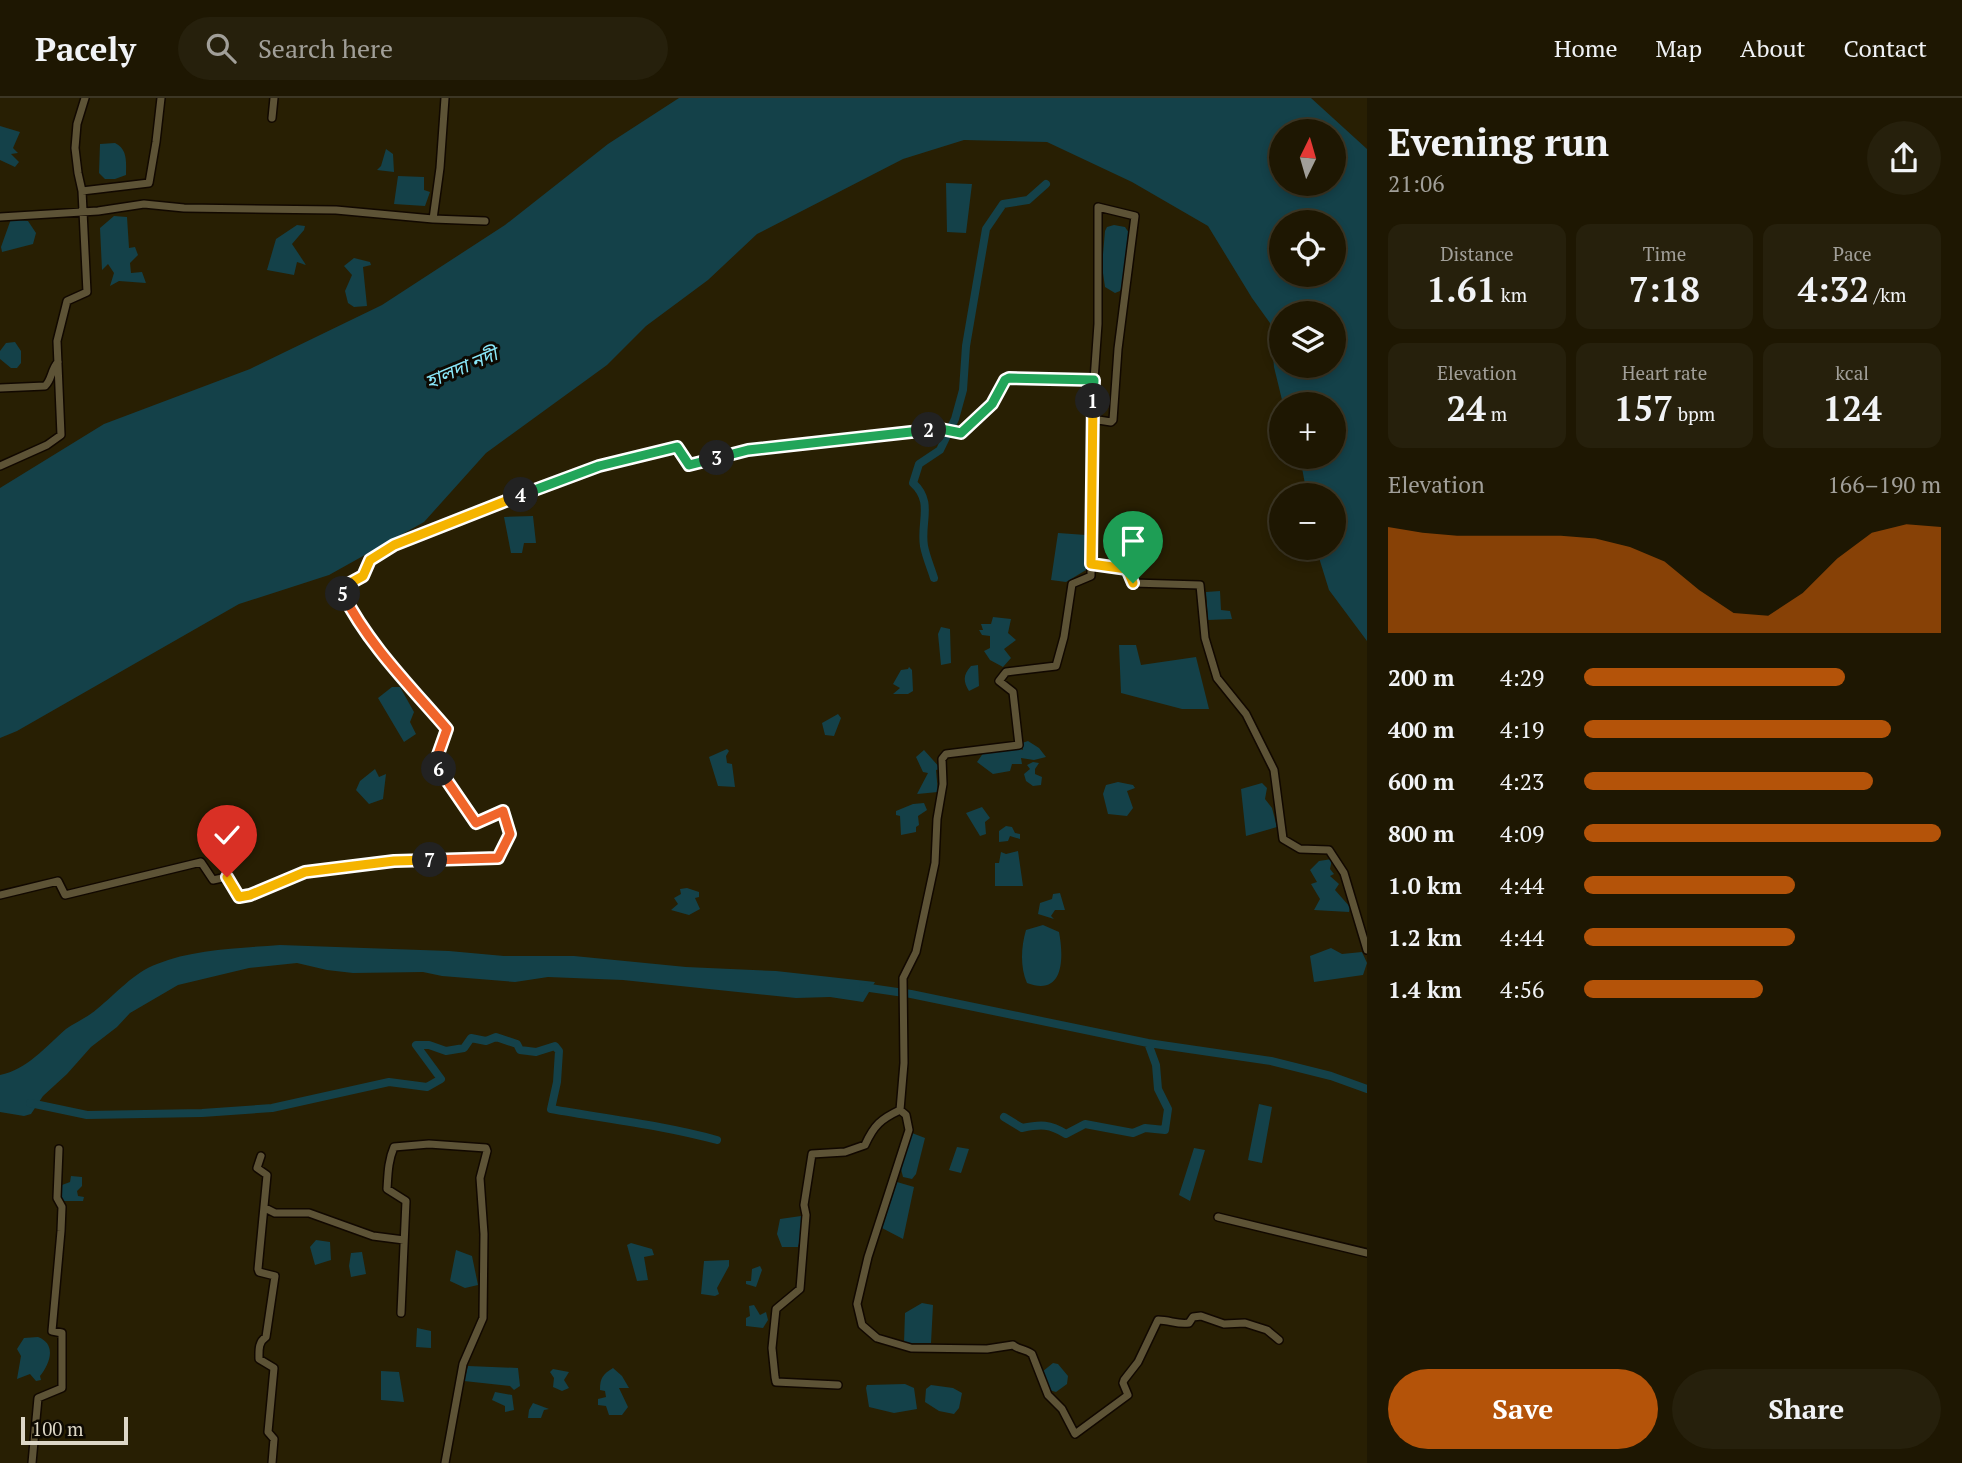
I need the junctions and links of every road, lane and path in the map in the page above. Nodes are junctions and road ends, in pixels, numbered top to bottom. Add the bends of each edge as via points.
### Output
1 (85, 98) edge
2 (161, 98) edge
3 (274, 98) edge
4 (445, 98) edge
5 (272, 118) dead end
6 (82, 191) junction
7 (83, 212) junction
8 (0, 217) edge
9 (433, 219) junction
10 (485, 221) dead end
11 (58, 362) junction
12 (1094, 380) junction
13 (0, 388) edge
14 (1092, 419) junction
15 (0, 466) edge
16 (1091, 564) junction
17 (0, 895) edge
18 (1367, 950) edge
19 (900, 1110) junction
20 (59, 1149) dead end
21 (261, 1156) dead end
22 (265, 1208) junction
23 (1218, 1217) dead end
24 (404, 1240) junction
25 (1367, 1253) edge
26 (401, 1313) dead end
27 (1279, 1340) dead end
28 (838, 1384) dead end
29 (32, 1463) edge
30 (272, 1463) edge
31 (445, 1463) edge

1 - 6 street via 75,148
2 - 6 street via 149,183
3 - 5 street
4 - 9 street
6 - 7 street
7 - 8 street
7 - 9 street via 144,204 335,210
7 - 11 street via 87,292 67,301 57,341
9 - 10 street
11 - 13 street via 45,386
11 - 15 street via 61,435
12 - 14 street
12 - 14 street via 1098,208 1135,216 1113,420
12 - 17 street via 1009,378 992,404 961,433 941,429 748,450 689,465 677,447 599,466 394,545 370,560 363,576 341,588 388,660 447,729 435,763 457,798 476,823 503,811 510,834 498,858 394,861 305,872 239,897 227,877 213,880 201,862 65,895 58,881
14 - 16 street
16 - 18 street via 1127,569 1133,583 1199,585 1205,638 1217,678 1247,714 1274,769 1283,839 1300,849 1329,850 1343,873
16 - 19 street via 1091,576 1072,584 1056,666 1006,672 999,681 1013,692 1019,745 946,754 942,759 935,863 916,952 903,978
19 - 27 street via 909,1130 868,1257 858,1304 862,1325 877,1338 911,1348 1013,1345 1026,1350 1074,1434 1128,1395 1124,1380 1158,1320 1181,1325 1201,1316 1224,1324 1245,1323
19 - 28 street via 882,1118 865,1145 845,1153 812,1154 800,1289 776,1309 772,1348 776,1382
20 - 29 street via 57,1198 62,1207 52,1331 62,1334 62,1388 38,1398
21 - 22 street via 257,1168 267,1175
22 - 24 street via 275,1213 309,1213 373,1237
22 - 30 street via 258,1269 275,1276 259,1360 274,1367 268,1432 274,1439
23 - 25 street
24 - 26 street
24 - 31 street via 406,1201 387,1189 394,1147 486,1148 480,1178 483,1318 463,1364

